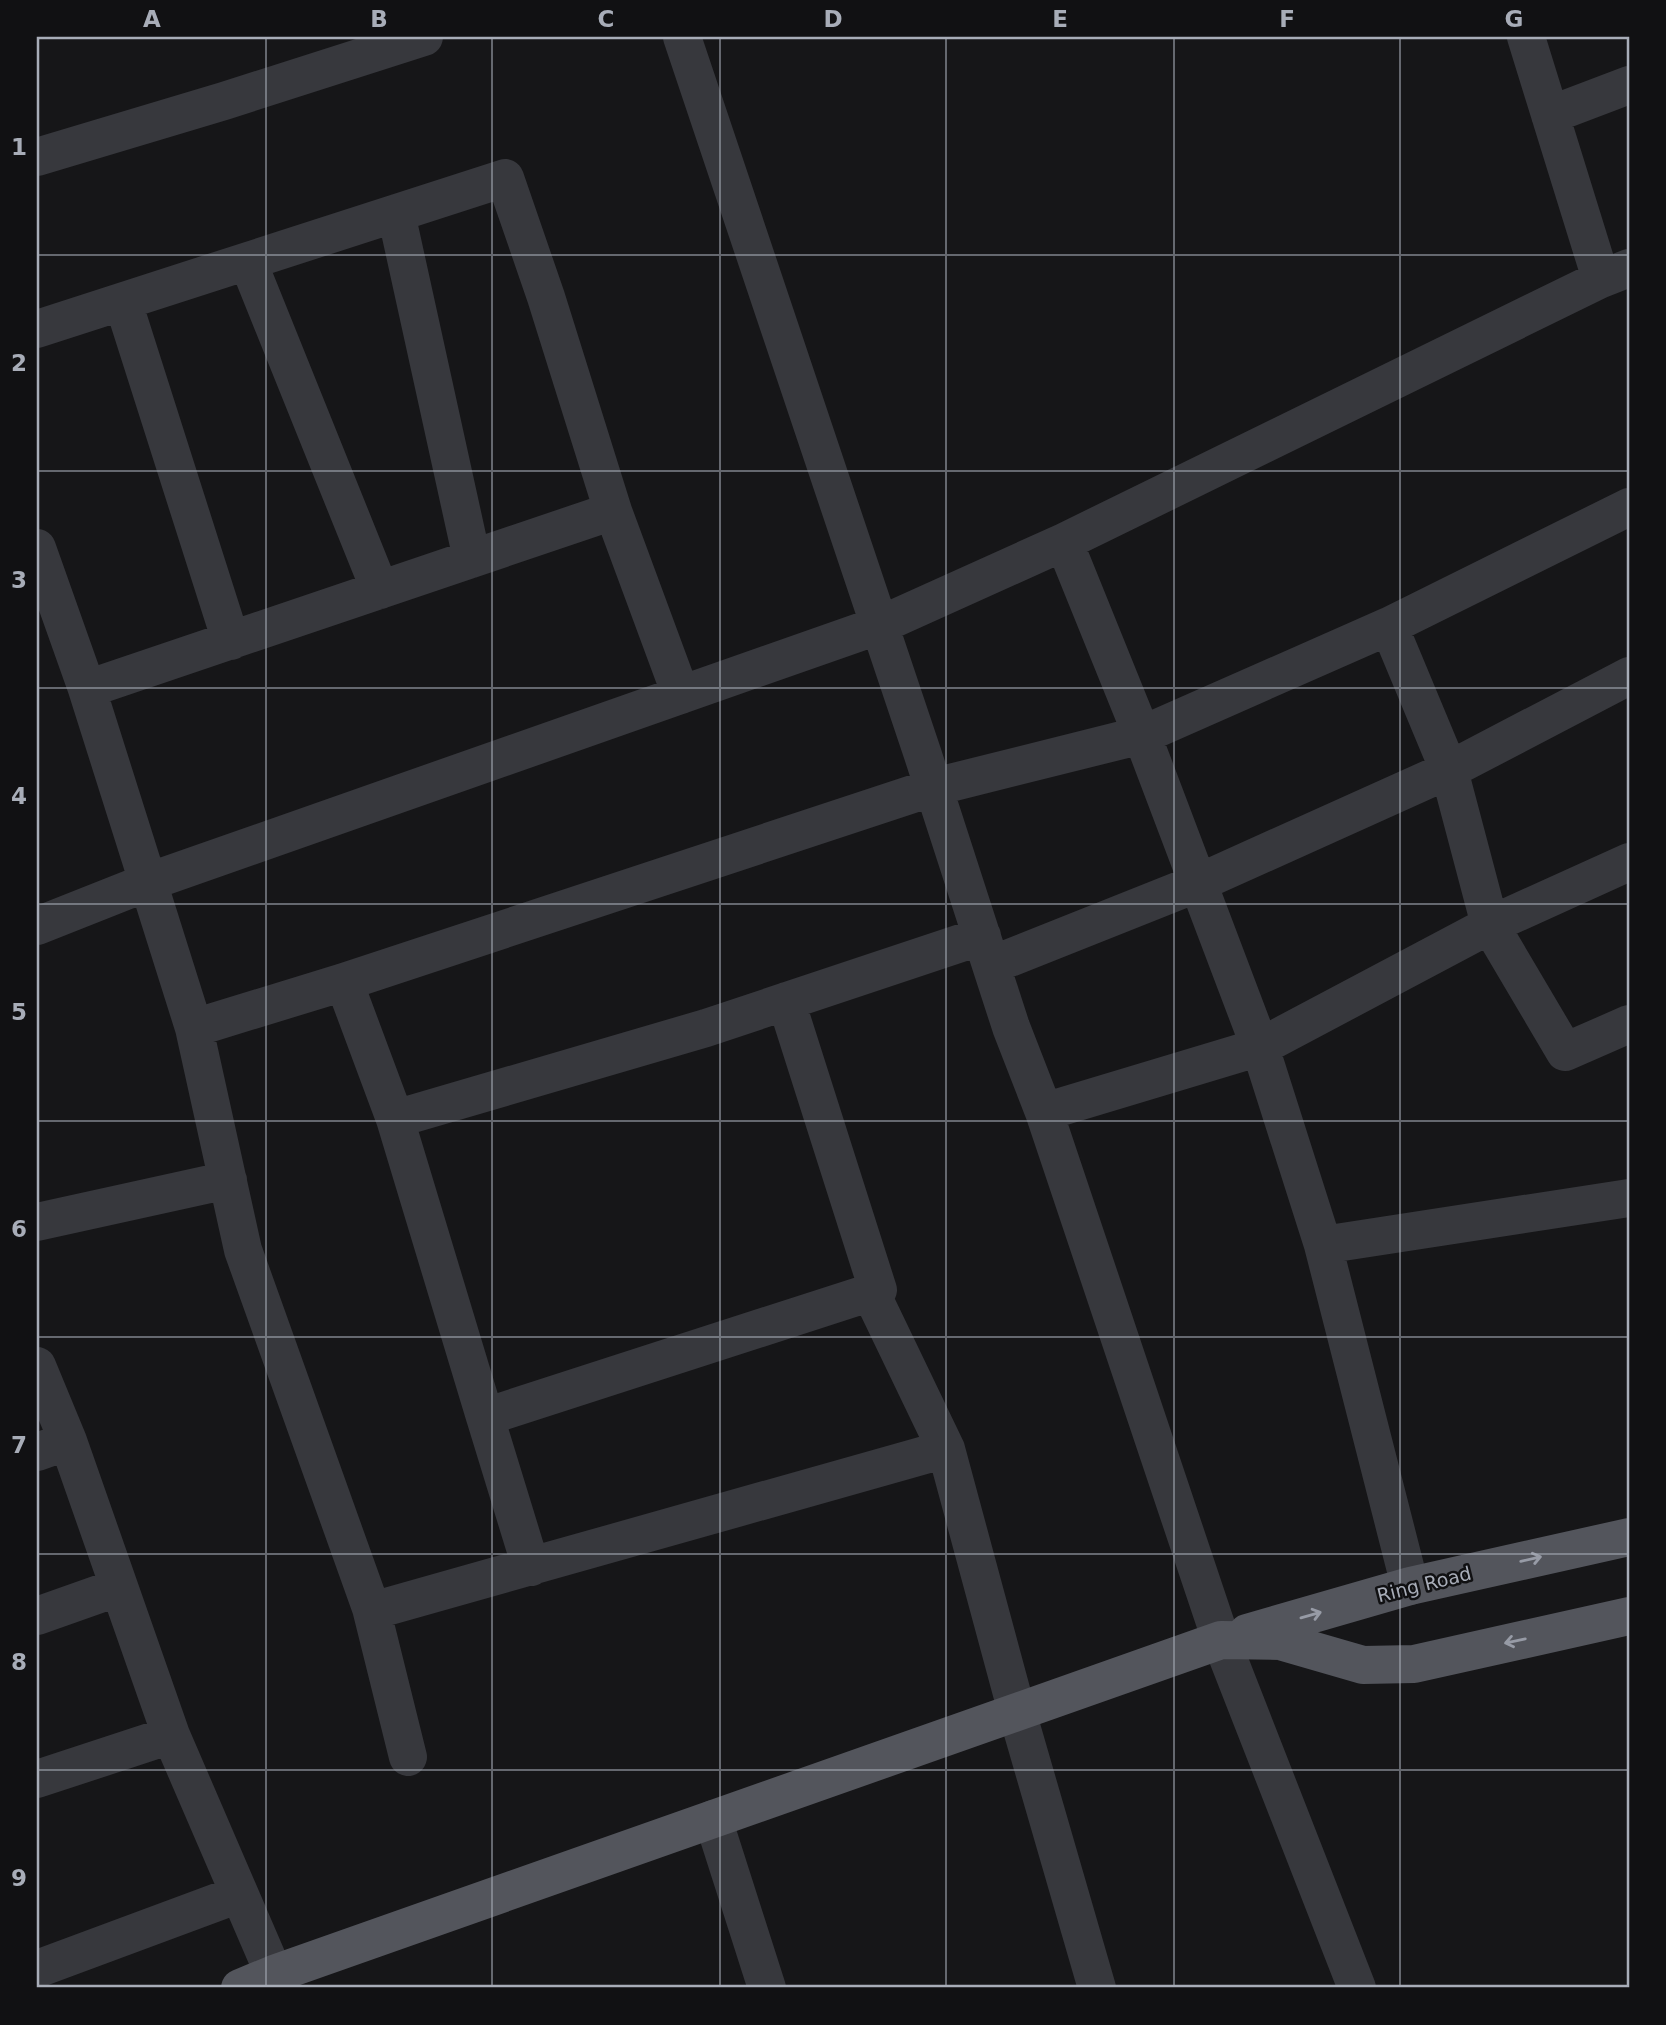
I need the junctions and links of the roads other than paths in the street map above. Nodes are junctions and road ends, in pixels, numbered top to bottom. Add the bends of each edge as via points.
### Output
1 (424, 37) edge
2 (682, 37) edge
3 (1526, 37) edge
4 (1629, 85) edge
5 (1550, 115) junction
6 (37, 157) edge
7 (396, 214) junction
8 (248, 262) junction
9 (1615, 274) edge
10 (123, 302) junction
11 (37, 329) edge
12 (1629, 507) edge
13 (613, 511) junction
14 (1064, 542) junction
15 (37, 548) edge
16 (472, 559) junction
17 (380, 590) junction
18 (880, 625) junction
19 (1389, 626) junction
20 (231, 641) junction
21 (1629, 676) edge
22 (87, 689) junction
23 (681, 695) junction
24 (1142, 735) junction
25 (1448, 769) junction
26 (934, 787) junction
27 (1629, 862) edge
28 (148, 882) junction
29 (1198, 883) junction
30 (1490, 925) junction
31 (37, 926) edge
32 (987, 950) junction
33 (344, 982) junction
34 (786, 1001) junction
35 (1629, 1024) edge
36 (194, 1028) junction
37 (1260, 1047) junction
38 (1044, 1112) junction
39 (395, 1119) junction
40 (228, 1180) junction
41 (1629, 1198) edge
42 (37, 1222) edge
43 (1323, 1245) junction
44 (871, 1293) junction
45 (37, 1366) edge
46 (485, 1417) junction
47 (52, 1446) edge
48 (946, 1449) junction
49 (1629, 1537) edge
50 (531, 1567) junction
51 (1410, 1586) junction
52 (119, 1587) junction
53 (372, 1611) junction
54 (37, 1616) edge
55 (1629, 1616) edge
56 (1221, 1640) junction
57 (1017, 1712) junction
58 (171, 1735) junction
59 (408, 1757) dead end
60 (37, 1779) edge
61 (713, 1819) junction
62 (239, 1894) junction
63 (37, 1969) edge
64 (257, 1981) edge
65 (767, 1988) edge
66 (1097, 1988) edge
67 (1357, 1988) edge

1 - 6 street
2 - 18 street
3 - 5 street
4 - 5 street
5 - 9 street
7 - 8 street
7 - 13 street via 506,178
7 - 16 street
8 - 10 street
8 - 17 street
9 - 14 street
10 - 11 street
10 - 20 street
12 - 19 street
13 - 16 street
13 - 23 street
14 - 18 street
14 - 24 street
15 - 22 street
16 - 17 street
17 - 20 street
18 - 23 street
18 - 26 street
19 - 24 street
19 - 25 street
20 - 22 street
21 - 25 street
22 - 28 street
23 - 28 street
24 - 26 street
24 - 29 street
25 - 29 street
25 - 30 street
26 - 32 street
26 - 33 street
27 - 30 street
28 - 31 street
28 - 36 street
29 - 32 street
29 - 37 street
30 - 35 street via 1565,1052
30 - 37 street
32 - 34 street
32 - 38 street
33 - 36 street
33 - 39 street
34 - 39 street
34 - 44 street via 878,1290
36 - 40 street
37 - 38 street
37 - 43 street
38 - 56 street
39 - 46 street
40 - 42 street
40 - 53 street via 243,1250
41 - 43 street
43 - 51 street
44 - 46 street
44 - 48 street
45 - 47 street
46 - 50 street
47 - 52 street
48 - 50 street
48 - 57 street
51 -> 49 main road, Ring Road
50 - 53 street
56 -> 51 main road, Ring Road
52 - 54 street
52 - 58 street
53 - 59 street
55 -> 56 main road via 1414,1664 1363,1665 1280,1640
56 - 57 main road, Ring Road
56 - 67 street
57 - 61 main road, Ring Road
57 - 66 street
58 - 60 street
58 - 62 street
61 - 64 main road, Ring Road
61 - 65 street
62 - 63 street
62 - 64 street

